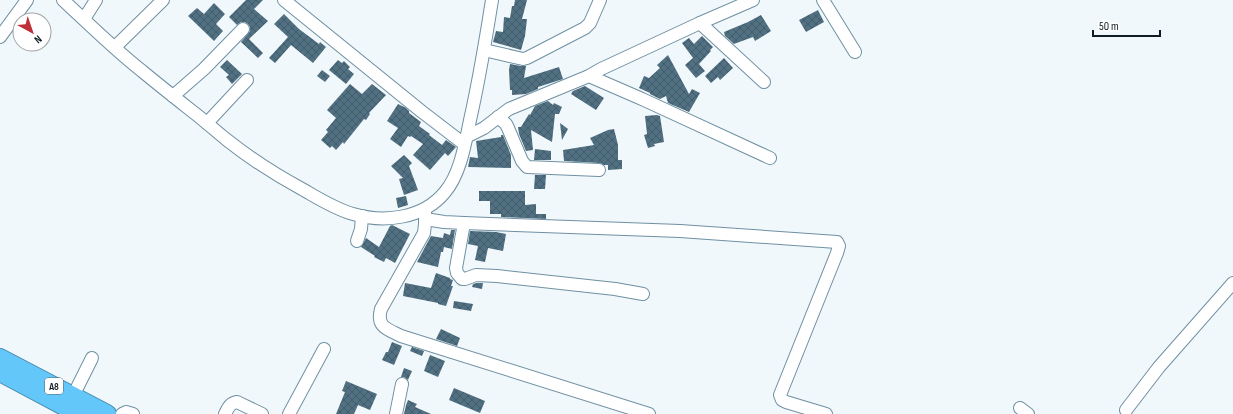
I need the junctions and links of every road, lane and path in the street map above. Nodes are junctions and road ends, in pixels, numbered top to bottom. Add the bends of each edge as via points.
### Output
1 (27, 0) edge
2 (63, 0) edge
3 (96, 0) edge
4 (163, 0) edge
5 (284, 0) edge
6 (492, 0) edge
7 (600, 0) edge
8 (753, 0) edge
9 (823, 0) edge
10 (84, 19) junction
11 (700, 23) junction
12 (243, 29) dead end
13 (0, 37) edge
14 (115, 47) junction
15 (484, 50) junction
16 (855, 52) dead end
17 (589, 76) junction
18 (247, 80) dead end
19 (764, 82) dead end
20 (173, 96) junction
21 (498, 117) junction
22 (206, 123) junction
23 (465, 141) junction
24 (770, 158) dead end
25 (599, 170) dead end
26 (425, 214) junction
27 (362, 216) junction
28 (464, 223) junction
29 (357, 241) dead end
30 (1233, 283) edge
31 (643, 294) dead end
32 (324, 349) dead end
33 (0, 358) edge
34 (92, 358) dead end
35 (0, 372) edge
36 (402, 384) dead end
37 (73, 396) junction
38 (1126, 410) dead end
39 (79, 414) edge
40 (107, 414) edge
41 (122, 414) edge
42 (132, 414) edge
43 (225, 414) edge
44 (262, 414) edge
45 (289, 414) edge
46 (396, 414) edge
47 (649, 414) edge
48 (826, 414) edge

1 - 13 street
2 - 10 street
3 - 10 street
4 - 14 street
5 - 23 street via 421,111
6 - 15 street
7 - 15 street via 594,16 585,28 527,58
8 - 11 street
9 - 16 street
10 - 14 street
11 - 17 street
11 - 19 street
12 - 20 street
14 - 20 street
15 - 23 street
17 - 21 street via 519,104
17 - 24 street
18 - 22 street
20 - 22 street
21 - 23 street
21 - 25 street via 506,124 522,162 527,167
22 - 27 street via 281,178 331,205
23 - 26 street via 453,180 445,193
26 - 27 street via 402,217
26 - 28 street via 444,222
26 - 47 street via 425,228 419,242 379,316 384,328 401,336
27 - 29 street
28 - 31 street via 456,268 463,280 476,275 497,276
28 - 48 street via 680,231 837,242 837,253 780,395 786,402
30 - 38 street via 1159,367
32 - 45 street
33 - 37 highway, A8
34 - 37 street
35 - 39 highway, A8
36 - 46 street
37 - 40 highway, A8
41 - 42 street
43 - 44 street via 232,402 237,402

